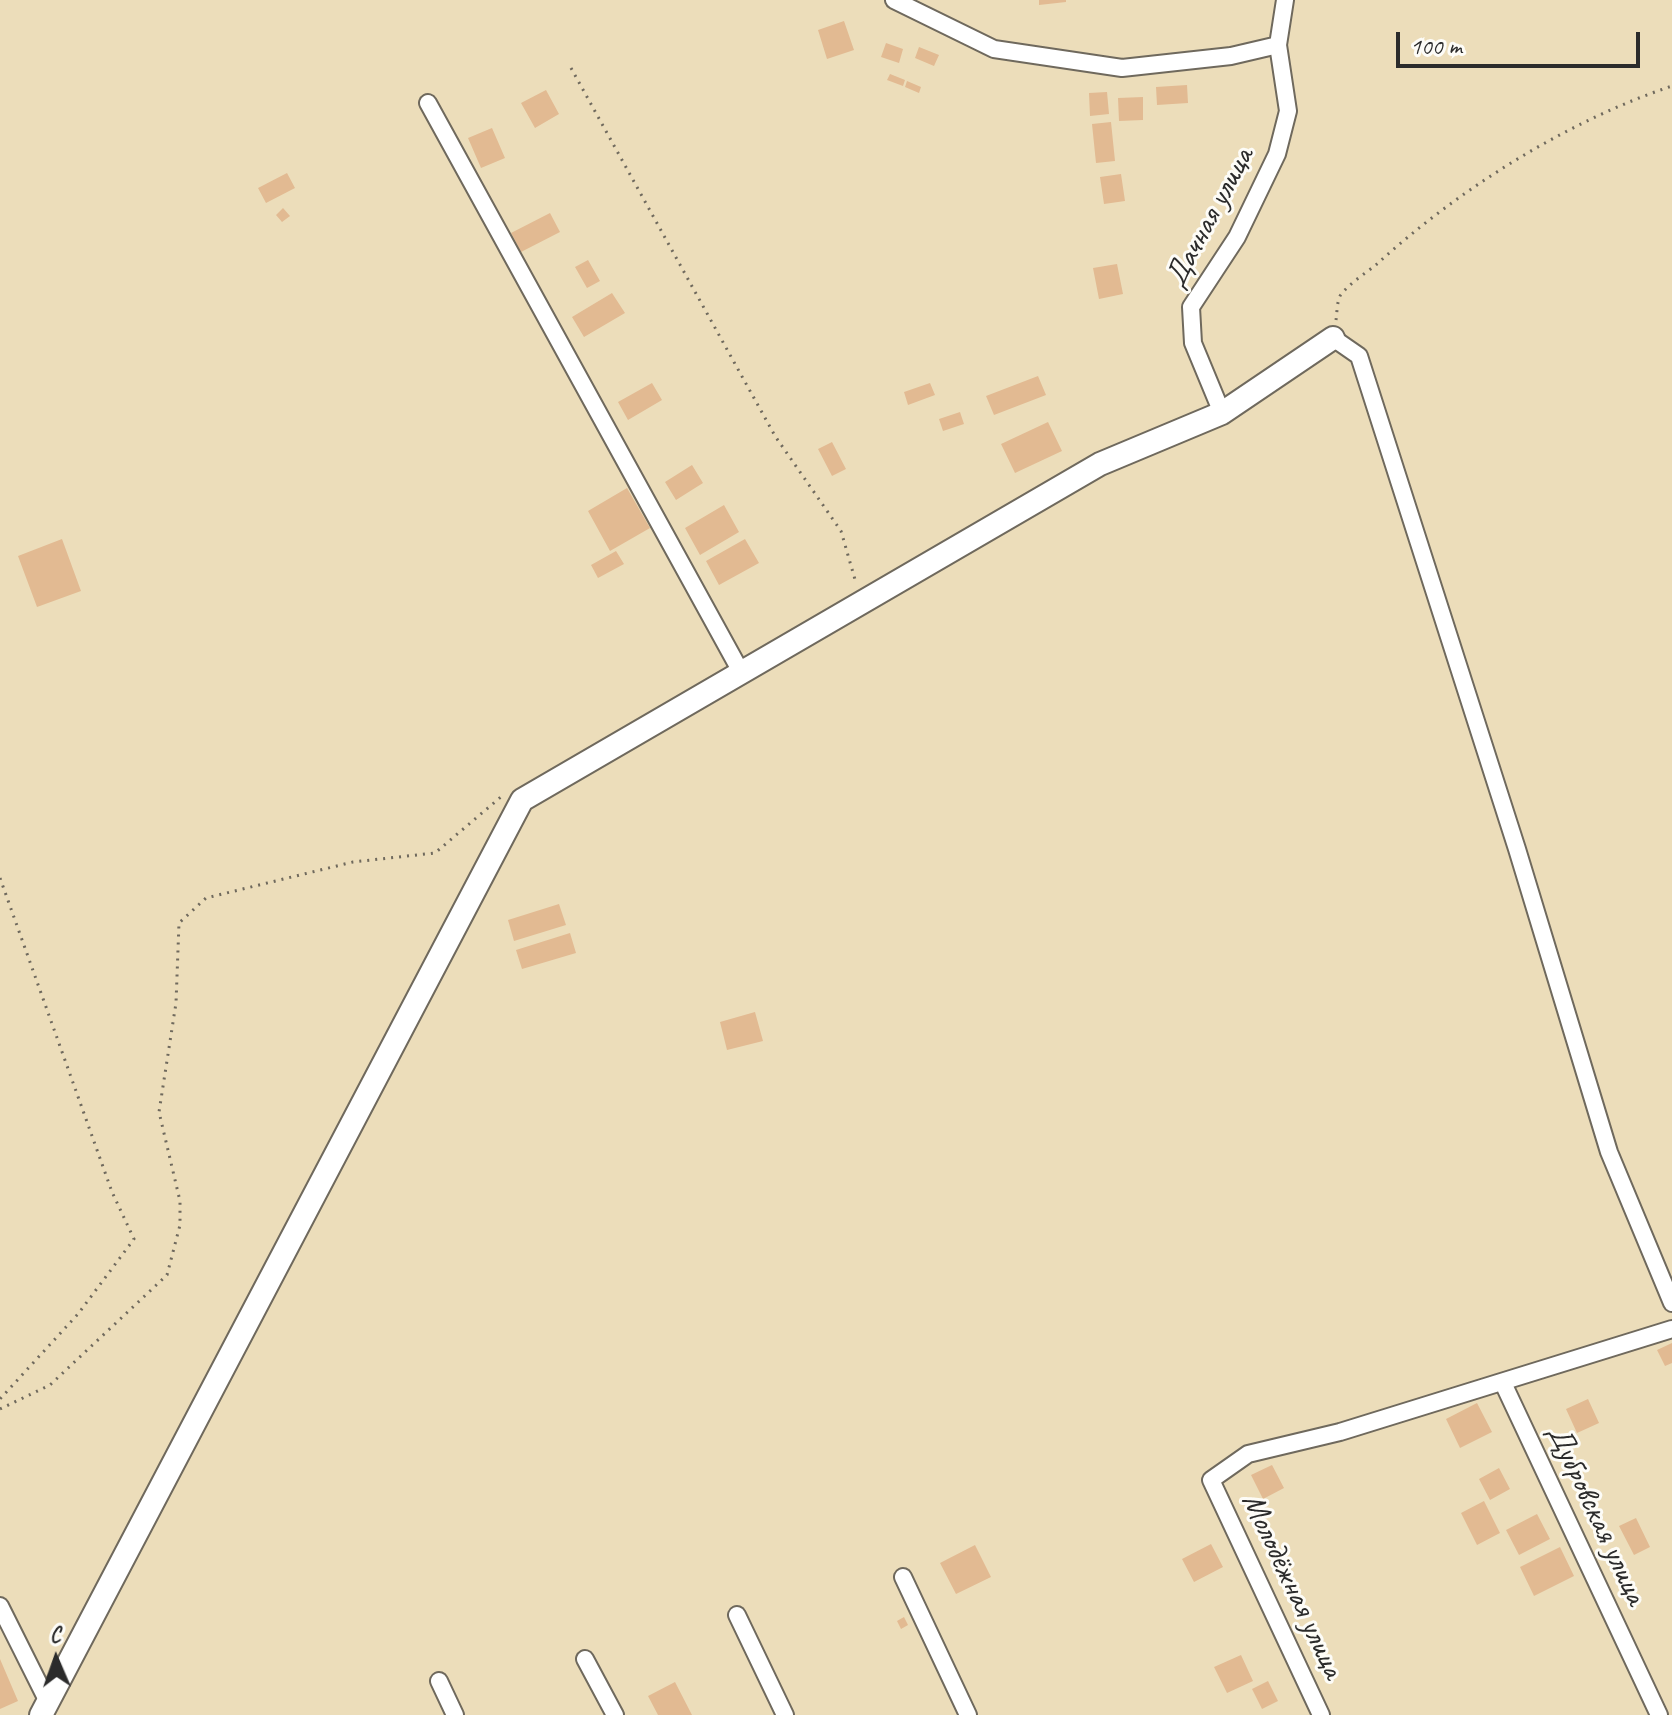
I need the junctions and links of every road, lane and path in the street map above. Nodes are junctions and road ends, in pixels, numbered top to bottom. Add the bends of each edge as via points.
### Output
1 (894, 0) edge
2 (1285, 0) edge
3 (920, 6) edge
4 (1278, 45) junction
5 (571, 68) dead end
6 (1672, 86) edge
7 (428, 103) dead end
8 (1333, 338) junction
9 (1222, 413) junction
10 (861, 602) junction
11 (741, 672) junction
12 (522, 800) junction
13 (0, 878) edge
14 (1672, 1303) edge
15 (1672, 1329) edge
16 (1503, 1383) junction
17 (0, 1399) edge
18 (0, 1409) edge
19 (903, 1577) dead end
20 (0, 1606) edge
21 (737, 1615) dead end
22 (585, 1659) dead end
23 (439, 1681) dead end
24 (45, 1708) edge
25 (1656, 1714) edge
26 (455, 1715) edge
27 (615, 1715) edge
28 (785, 1715) edge
29 (968, 1715) edge
30 (1321, 1715) edge

1 - 3 street
2 - 4 street, Дачная улица
3 - 4 street via 994,49 1122,68 1231,56
4 - 9 street, Дачная улица via 1288,111 1277,154 1237,237 1191,307 1193,343
5 - 10 path via 775,436 841,531
6 - 8 path via 1561,133 1456,200 1340,297
7 - 11 street
8 - 9 street
8 - 14 street via 1359,356 1609,1152
9 - 10 street via 1100,464
10 - 11 street
11 - 12 street
12 - 18 path via 503,796 435,853 353,862 206,898 179,923 176,1003 159,1112 180,1201 180,1225 167,1275 50,1385
12 - 24 street
13 - 17 path via 112,1192 134,1239 78,1314
15 - 16 street
16 - 25 street, Дубровская улица
16 - 30 street, Молодёжная улица via 1248,1454 1211,1480
19 - 29 street
20 - 24 street
21 - 28 street
22 - 27 street
23 - 26 street

